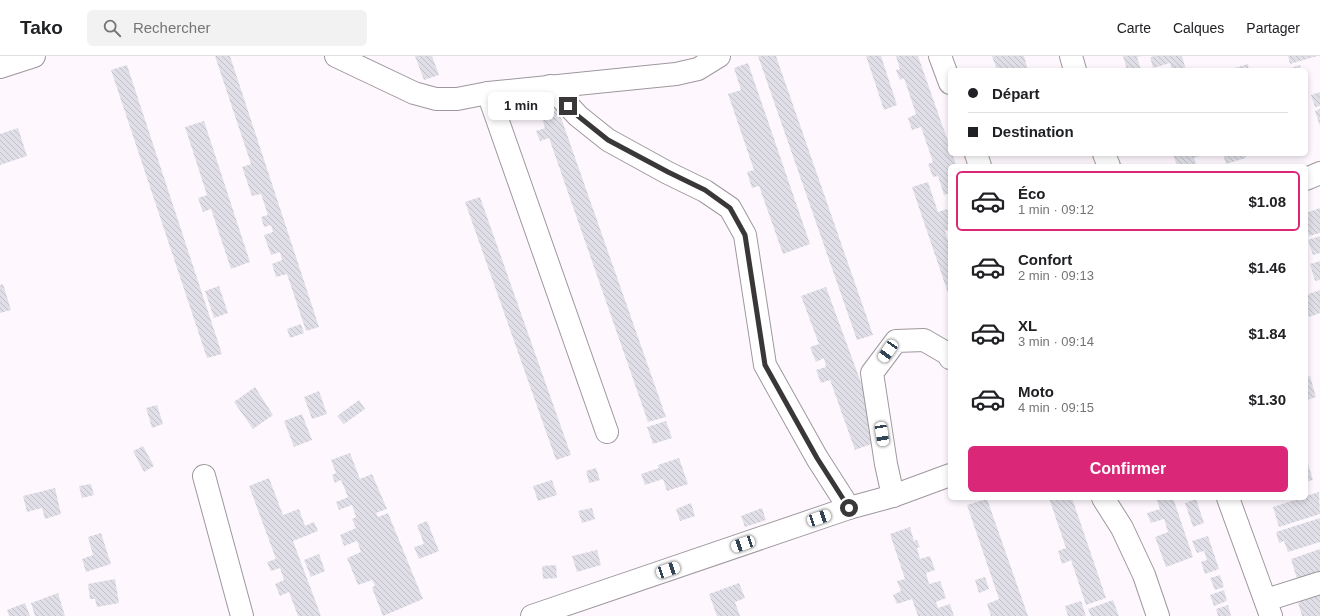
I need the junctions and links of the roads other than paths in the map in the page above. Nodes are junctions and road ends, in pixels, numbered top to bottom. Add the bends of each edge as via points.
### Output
1 (34, 56) edge
2 (336, 56) edge
3 (720, 56) edge
4 (940, 56) edge
5 (1071, 56) edge
6 (0, 67) edge
7 (1075, 68) edge
8 (948, 78) edge
9 (550, 86) junction
10 (488, 93) junction
11 (1320, 174) edge
12 (1308, 178) edge
13 (948, 354) edge
14 (607, 432) dead end
15 (204, 476) dead end
16 (948, 476) edge
17 (893, 496) junction
18 (1104, 500) edge
19 (1229, 500) edge
20 (849, 508) junction
21 (1320, 583) edge
22 (1268, 608) edge
23 (242, 616) edge
24 (532, 616) edge
25 (1158, 616) edge

1 - 6 street
2 - 10 street via 414,93 436,99 457,99
3 - 9 street via 698,69 676,74
4 - 8 street
5 - 7 street
9 - 10 street
9 - 20 street via 578,116 608,140 705,190 730,208 745,235 765,365 817,458
10 - 14 street
11 - 12 street
13 - 17 street via 924,340 896,341 872,373
15 - 23 street
16 - 17 street
17 - 20 street
18 - 25 street via 1122,528 1144,575
19 - 22 street
20 - 24 street
21 - 22 street

